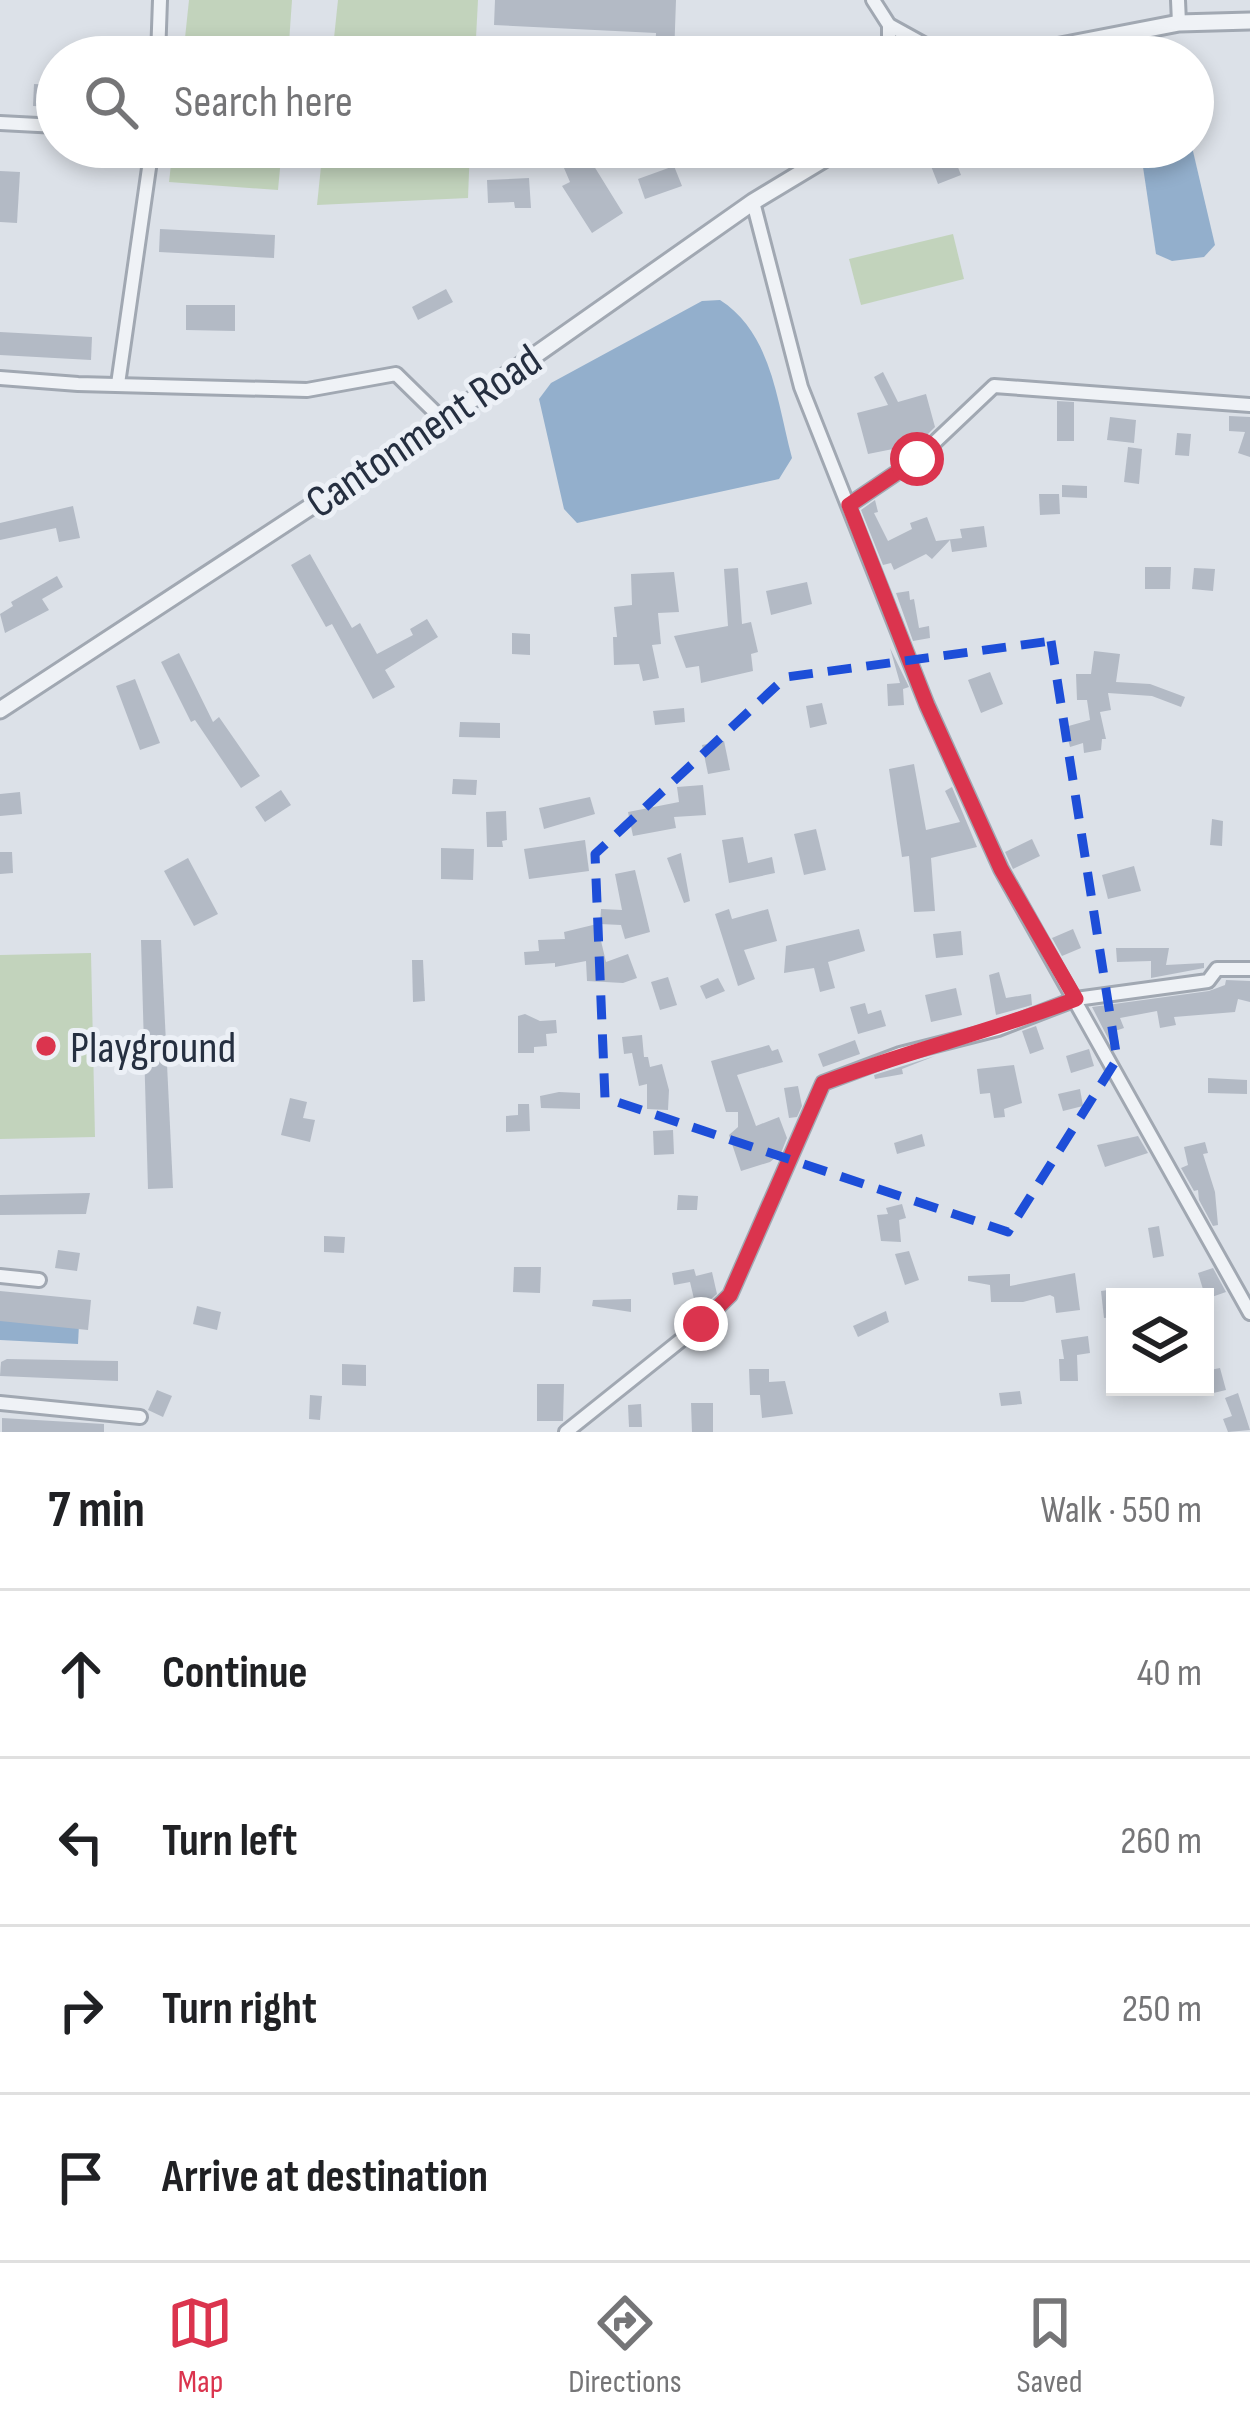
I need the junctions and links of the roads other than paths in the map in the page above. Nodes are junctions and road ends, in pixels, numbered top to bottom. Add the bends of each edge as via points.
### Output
1 (160, 0) edge
2 (873, 0) edge
3 (1178, 0) edge
4 (1250, 21) edge
5 (1180, 23) junction
6 (890, 25) junction
7 (159, 36) edge
8 (890, 36) edge
9 (910, 36) edge
10 (1113, 36) edge
11 (0, 123) edge
12 (36, 125) edge
13 (149, 168) edge
14 (809, 168) edge
15 (753, 202) junction
16 (0, 378) edge
17 (118, 384) junction
18 (1250, 405) edge
19 (443, 420) junction
20 (849, 505) junction
21 (0, 710) edge
22 (1250, 969) edge
23 (1076, 999) junction
24 (0, 1276) edge
25 (40, 1280) dead end
26 (1250, 1313) edge
27 (0, 1403) edge
28 (140, 1418) dead end
29 (566, 1432) edge

1 - 7 street
2 - 6 street
3 - 5 street
4 - 5 street
5 - 10 street
6 - 8 street
6 - 9 street
11 - 12 street
13 - 17 street
14 - 15 street, Cantonment Road
15 - 19 street, Cantonment Road
15 - 20 street via 801,386
16 - 17 street
17 - 19 street via 307,390 397,374
18 - 20 street via 994,386 917,459
19 - 21 street, Cantonment Road
20 - 23 street via 1001,869
22 - 23 street
23 - 26 street
23 - 29 street via 823,1083 730,1295
24 - 25 street
27 - 28 street

